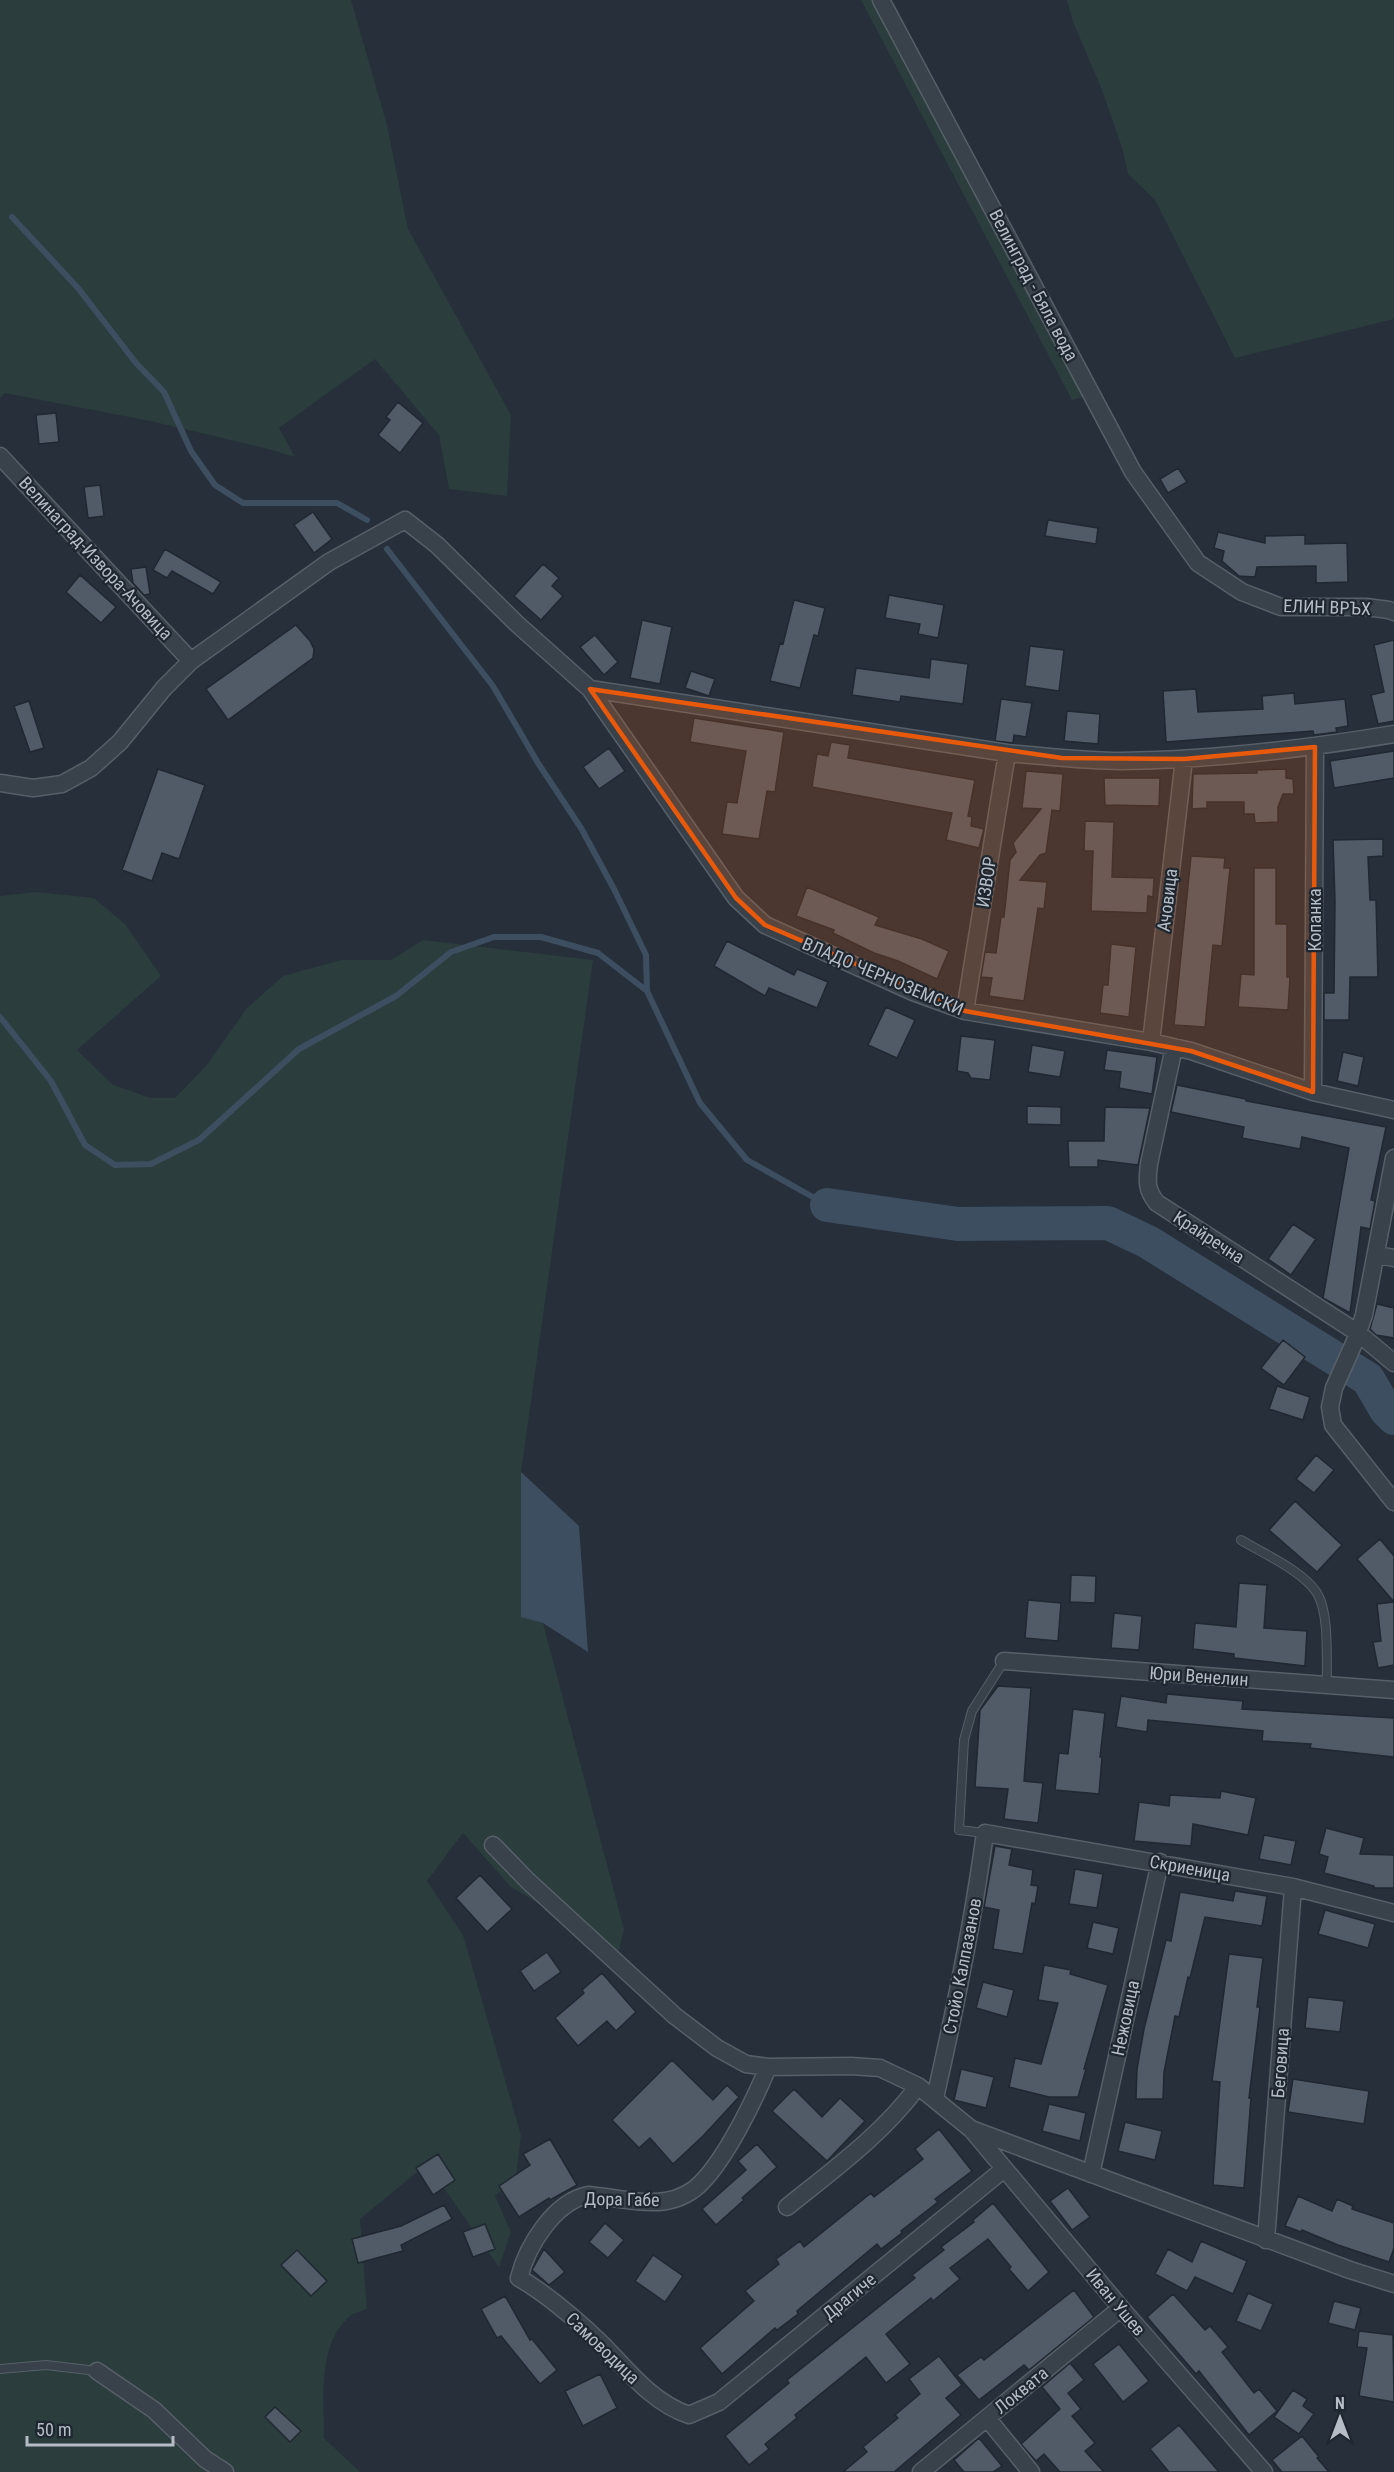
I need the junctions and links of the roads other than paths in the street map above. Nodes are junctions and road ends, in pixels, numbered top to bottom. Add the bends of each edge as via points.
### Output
1 (881, 0) edge
2 (0, 456) edge
3 (1198, 563) joint
4 (1394, 612) edge
5 (191, 661) junction
6 (590, 689) junction
7 (1394, 734) edge
8 (1316, 747) junction
9 (1007, 753) junction
10 (1184, 759) junction
11 (0, 783) edge
12 (964, 1011) junction
13 (1151, 1042) junction
14 (1174, 1047) junction
15 (1313, 1092) junction
16 (1394, 1110) edge
17 (1394, 1158) edge
18 (1377, 1255) junction
19 (1394, 1258) edge
20 (1356, 1337) junction
21 (1394, 1363) edge
22 (1394, 1502) edge
23 (1241, 1540) dead end
24 (1004, 1661) joint
25 (1328, 1686) junction
26 (1394, 1690) edge
27 (985, 1833) junction
28 (493, 1845) dead end
29 (1160, 1862) junction
30 (1293, 1887) junction
31 (1394, 1913) edge
32 (768, 2067) junction
33 (918, 2086) junction
34 (935, 2098) junction
35 (971, 2129) junction
36 (1004, 2169) junction
37 (1091, 2174) junction
38 (787, 2207) dead end
39 (1266, 2240) junction
40 (519, 2278) joint
41 (1394, 2284) edge
42 (1121, 2308) junction
43 (0, 2369) edge
44 (97, 2372) joint
45 (689, 2415) joint
46 (987, 2418) junction
47 (225, 2472) edge
48 (921, 2472) edge
49 (1031, 2472) edge
50 (1264, 2472) edge

1 - 3 street, Велинград - Бяла вода via 1133,472
2 - 5 street, Велинаград-Извора-Ачовица
3 - 4 street, ЕЛИН ВРЪХ via 1242,592 1281,607 1366,607
5 - 6 street, ВЛАДО ЧЕРНОЗЕМСКИ via 329,562 405,520 437,545
5 - 11 street via 120,742 91,768 62,784 33,788
6 - 9 street
6 - 12 street, ВЛАДО ЧЕРНОЗЕМСКИ via 736,898 765,926
7 - 8 street
8 - 10 street
8 - 15 street, Копанка
9 - 10 street via 1119,761
9 - 12 street, ИЗВОР
10 - 13 street, Ачовица
12 - 13 street, ВЛАДО ЧЕРНОЗЕМСКИ
13 - 14 street, ВЛАДО ЧЕРНОЗЕМСКИ
14 - 15 street, ВЛАДО ЧЕРНОЗЕМСКИ
14 - 20 street, Крайречна via 1149,1164 1148,1192 1157,1203
15 - 16 street, ВЛАДО ЧЕРНОЗЕМСКИ
17 - 18 street
18 - 19 street
18 - 20 street
20 - 21 street, Крайречна
20 - 22 street via 1334,1388 1330,1407 1333,1425
23 - 25 lane via 1302,1577 1318,1594 1324,1615
24 - 25 street, Юри Венелин
24 - 27 lane via 972,1711 964,1740 959,1830
25 - 26 street, Юри Венелин
27 - 29 street, Скриеница
27 - 34 street, Стойо Калпазанов via 961,1980
28 - 32 street via 675,2016 746,2064
29 - 30 street, Скриеница
29 - 37 street, Нежовица
30 - 31 street, Скриеница
30 - 39 street, Беговица
32 - 33 street via 880,2068
32 - 40 street, Дора Габе via 754,2100 701,2183 683,2196 665,2201 588,2195 566,2203 528,2251
33 - 34 street
33 - 38 street via 884,2126
34 - 35 street
35 - 36 street, Иван Ушев
35 - 37 street
36 - 42 street, Иван Ушев
36 - 45 street, Драгиче via 719,2402
37 - 39 street
39 - 41 street
40 - 45 street, Самоводица via 544,2292 656,2398 670,2409
42 - 46 street, Локвата
42 - 50 street, Иван Ушев
43 - 44 lane via 46,2365
44 - 47 street via 154,2410 205,2459
46 - 48 street, Локвата
46 - 49 street

